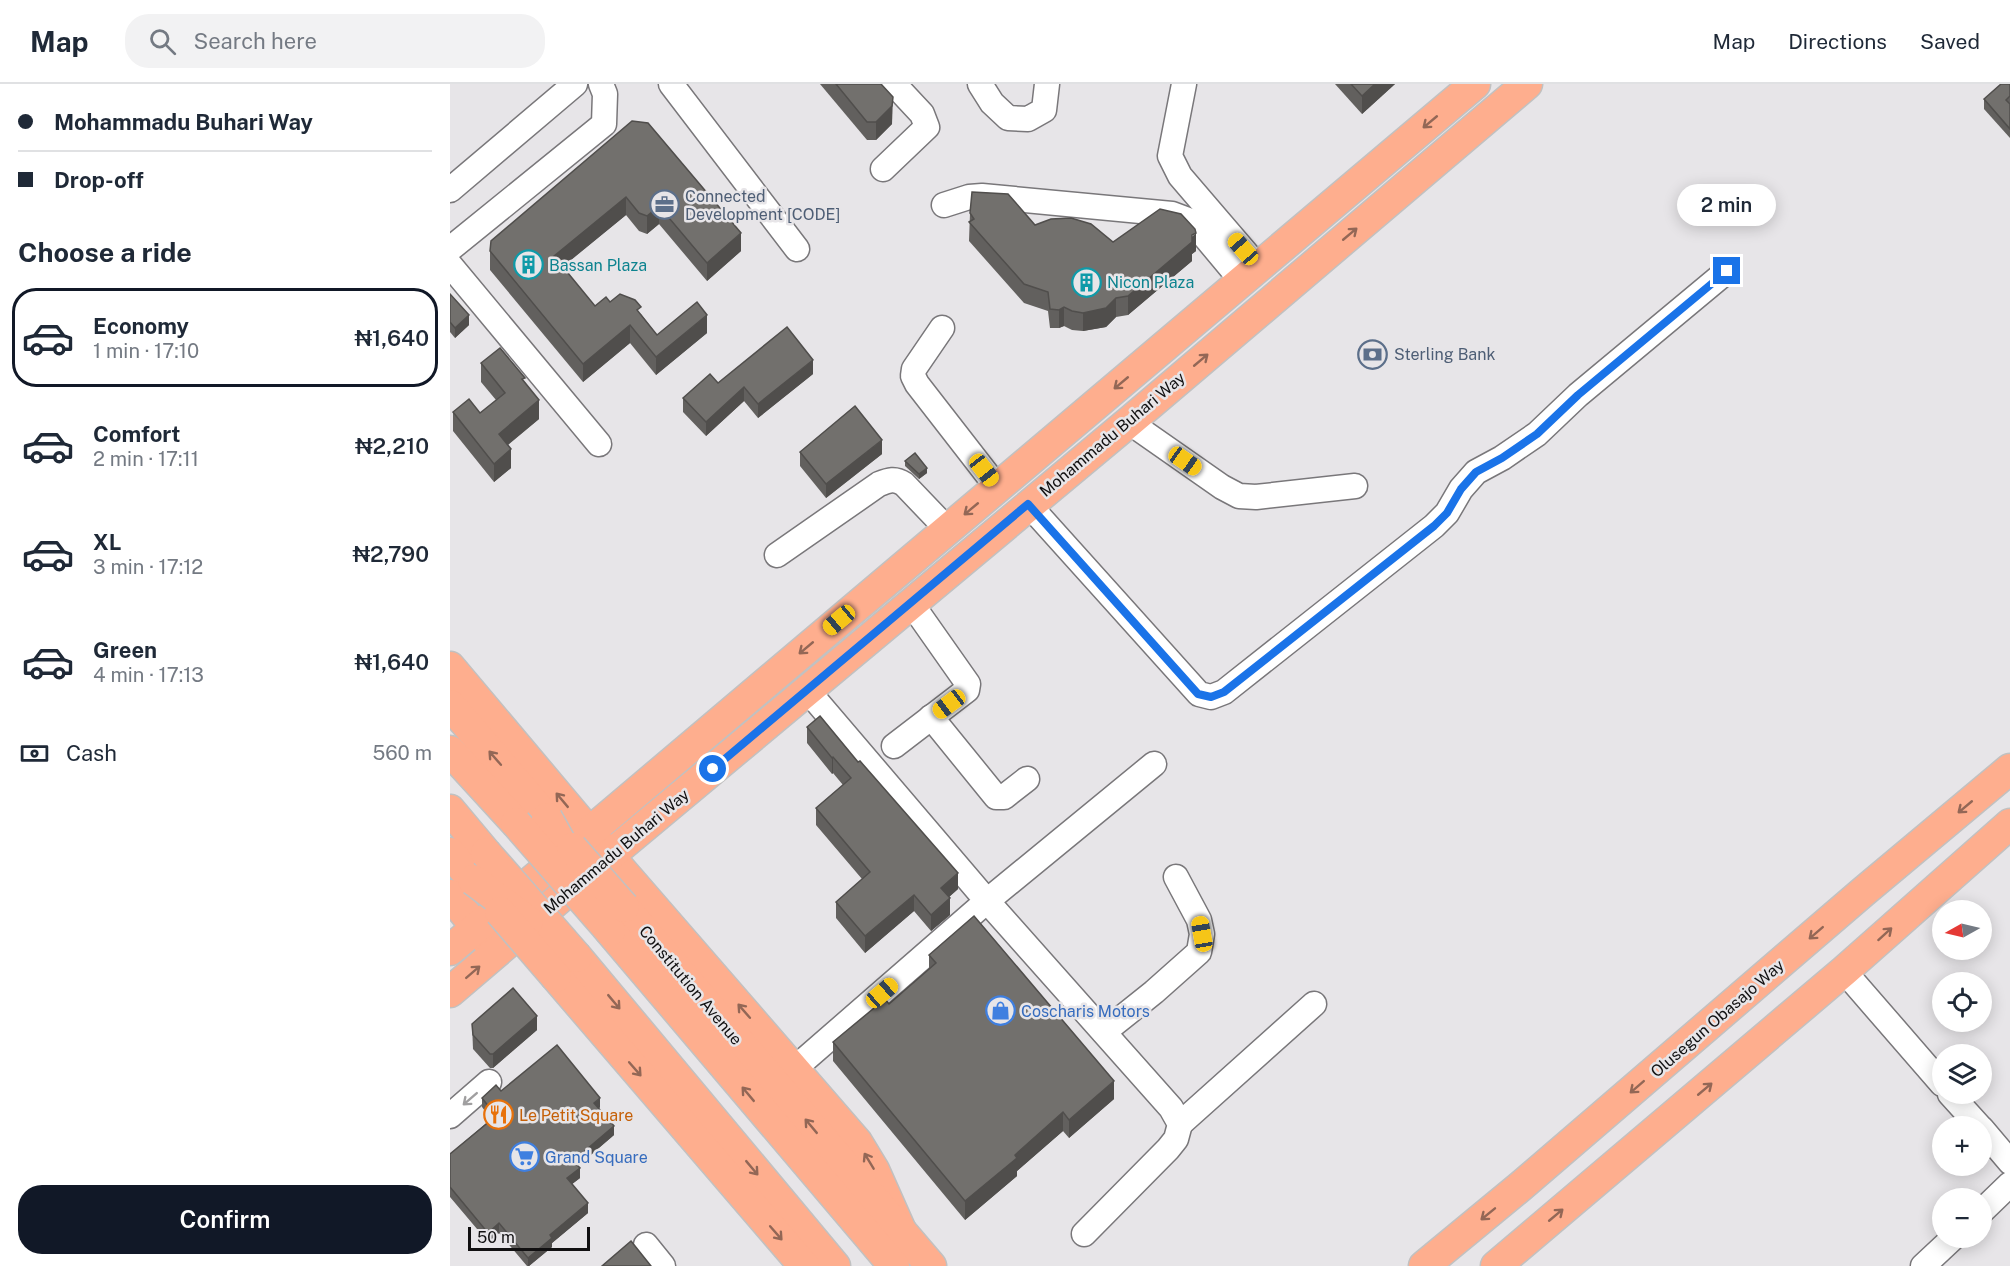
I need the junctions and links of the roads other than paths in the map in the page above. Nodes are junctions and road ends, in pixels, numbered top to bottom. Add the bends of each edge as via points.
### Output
1 (575, 84) edge
2 (601, 84) edge
3 (671, 84) edge
4 (894, 84) edge
5 (980, 84) edge
6 (1047, 84) edge
7 (1184, 84) edge
8 (1475, 84) edge
9 (1520, 86) edge
10 (883, 169) dead end
11 (450, 190) edge
12 (944, 205) dead end
13 (450, 249) edge
14 (797, 249) dead end
15 (450, 265) edge
16 (1727, 271) dead end
17 (1250, 274) junction
18 (942, 328) dead end
19 (1129, 422) junction
20 (599, 444) dead end
21 (1028, 461) junction
22 (1355, 486) dead end
23 (997, 487) junction
24 (1038, 496) junction
25 (947, 530) junction
26 (777, 555) dead end
27 (910, 603) junction
28 (450, 667) edge
29 (807, 690) junction
30 (450, 705) edge
31 (931, 717) junction
32 (894, 746) dead end
33 (450, 751) edge
34 (1154, 764) dead end
35 (2010, 769) edge
36 (1027, 779) dead end
37 (450, 810) edge
38 (2010, 824) edge
39 (589, 831) junction
40 (450, 853) edge
41 (609, 856) junction
42 (1176, 878) dead end
43 (461, 887) edge
44 (987, 901) junction
45 (617, 919) junction
46 (477, 927) junction
47 (450, 950) edge
48 (496, 952) junction
49 (577, 957) junction
50 (1844, 971) junction
51 (450, 992) edge
52 (1314, 1004) dead end
53 (1104, 1032) junction
54 (794, 1069) junction
55 (1932, 1072) edge
56 (489, 1082) dead end
57 (1959, 1104) edge
58 (450, 1116) edge
59 (1969, 1116) edge
60 (1180, 1124) junction
61 (1992, 1142) edge
62 (2010, 1162) edge
63 (2010, 1184) edge
64 (1992, 1201) edge
65 (902, 1233) junction
66 (1084, 1234) dead end
67 (646, 1245) dead end
68 (1942, 1248) edge
69 (663, 1266) edge
70 (804, 1266) edge
71 (835, 1266) edge
72 (894, 1266) edge
73 (931, 1266) edge
74 (1424, 1266) edge
75 (1496, 1266) edge
76 (1923, 1266) edge

1 - 11 street
2 - 13 street via 605,94 604,124
3 - 14 street
4 - 10 street via 921,114 927,127
5 - 6 street via 1008,118 1028,119 1044,110
7 - 17 street via 1170,156 1180,177
8 -> 17 main road, Mohammadu Buhari Way
19 -> 9 main road, Mohammadu Buhari Way
12 - 17 street via 982,196 1172,214 1196,226
15 - 20 street
16 - 24 street via 1537,434 1476,472 1434,526 1224,692 1211,697 1198,694
17 -> 21 main road, Mohammadu Buhari Way
18 - 23 street via 913,376
19 - 22 street via 1239,496
19 - 24 main road, Mohammadu Buhari Way
21 - 23 main road, Mohammadu Buhari Way
21 - 24 main road
23 -> 25 main road, Mohammadu Buhari Way
24 - 27 main road, Mohammadu Buhari Way
25 - 26 street via 904,484 890,480
25 -> 39 main road, Mohammadu Buhari Way
27 - 29 main road, Mohammadu Buhari Way
27 - 31 street via 968,684 967,690
39 -> 28 main road
29 - 41 main road, Mohammadu Buhari Way
29 - 44 street
45 -> 30 main road, bridge via 547,818
31 - 32 street
31 - 36 street via 996,797 1004,797
33 - 45 main road, Constitution Avenue, bridge via 516,822
34 - 44 street
35 -> 74 main road, Olusegun Obasajo Way
37 - 49 main road, bridge
50 -> 38 main road
39 - 41 main road
39 - 46 main road, Mohammadu Buhari Way
40 - 43 main road
41 - 48 main road, Mohammadu Buhari Way
54 -> 41 main road
42 - 53 street via 1200,920 1199,952
43 - 46 main road
43 - 49 main road, bridge
43 -> 70 main road, bridge via 556,977
44 - 53 street
44 - 54 street
65 -> 45 main road, Constitution Avenue
72 -> 45 main road, Constitution Avenue
46 - 47 main road, Mohammadu Buhari Way
46 - 48 main road
51 -> 48 main road, Mohammadu Buhari Way
49 -> 71 main road
50 - 55 street
75 -> 50 main road
52 - 60 street
53 - 60 street via 1171,1108
65 -> 54 main road via 857,1142
56 -> 58 street
57 - 59 street
60 - 66 street via 1168,1149
61 - 62 street
63 - 64 street
65 - 73 main road, Constitution Avenue
67 - 69 street
68 - 76 street

